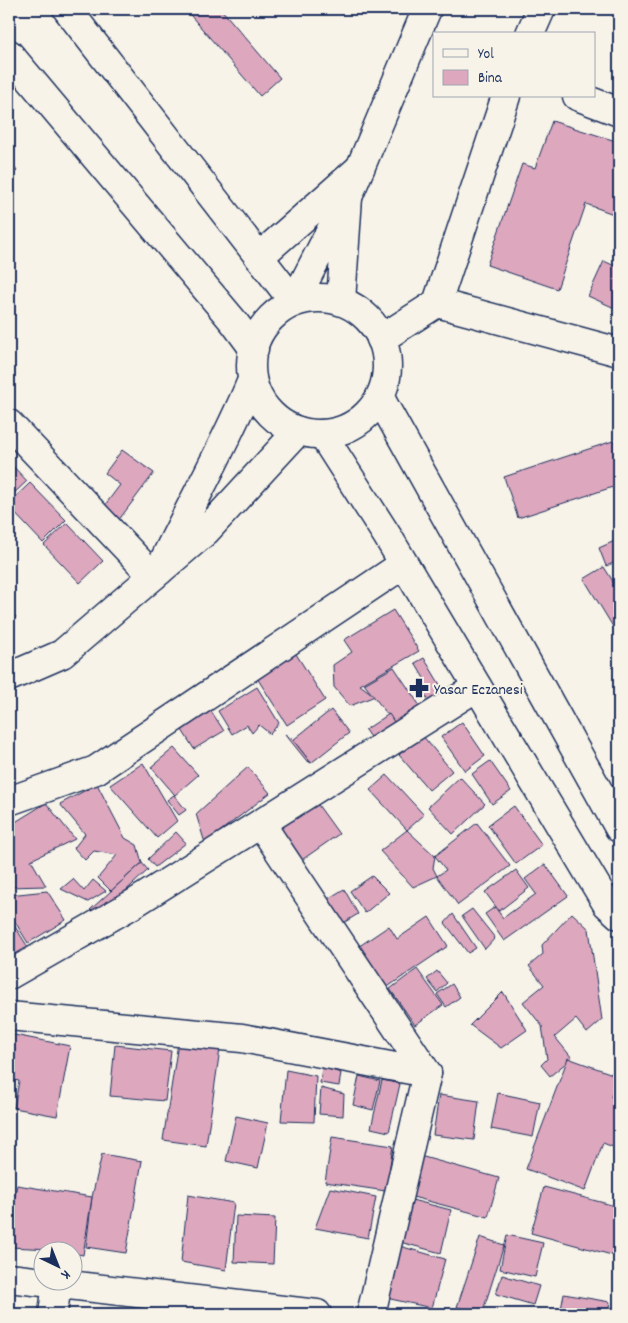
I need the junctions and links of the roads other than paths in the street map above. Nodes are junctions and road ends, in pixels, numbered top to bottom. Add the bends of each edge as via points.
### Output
1 (67, 9) edge
2 (427, 9) edge
3 (541, 9) edge
4 (531, 32) edge
5 (9, 54) edge
6 (505, 98) edge
7 (582, 98) edge
8 (619, 112) edge
9 (360, 168) junction
10 (348, 198) junction
11 (259, 257) junction
12 (341, 301) junction
13 (294, 302) junction
14 (437, 303) junction
15 (381, 339) junction
16 (254, 349) junction
17 (619, 352) edge
18 (252, 380) junction
19 (380, 398) junction
20 (9, 424) edge
21 (310, 432) junction
22 (404, 564) junction
23 (156, 574) junction
24 (9, 677) edge
25 (478, 687) junction
26 (9, 801) edge
27 (260, 824) junction
28 (619, 828) edge
29 (619, 915) edge
30 (9, 975) edge
31 (9, 1016) edge
32 (427, 1073) junction
33 (9, 1278) edge
34 (32, 1280) edge
35 (82, 1287) edge
36 (57, 1290) edge
37 (189, 1307) edge
38 (53, 1314) edge
39 (317, 1314) edge
40 (371, 1314) edge

1 - 11 street
2 - 9 street
3 - 4 street
5 - 16 street
6 - 14 street
7 - 8 street
9 - 10 street
9 - 11 street
10 - 12 street
10 - 13 street
11 - 13 street
12 - 13 street via 317,297
12 - 15 street via 362,312 378,330
13 - 16 street via 274,315 259,334
14 - 15 street
14 - 17 street
15 - 19 street via 386,351 387,375
16 - 18 street
18 - 21 street via 261,402 277,419
18 - 23 street via 231,431
19 - 21 street via 365,417 345,429
19 - 28 street
20 - 23 street
21 - 22 street
21 - 23 street via 206,532
22 - 25 street
22 - 26 street via 96,770
23 - 24 street via 62,654
25 - 27 street
25 - 29 street via 607,904
27 - 30 street via 133,904
27 - 32 street
31 - 32 street via 242,1038
32 - 40 street
33 - 34 street
35 - 37 street
36 - 38 street
37 - 39 street

